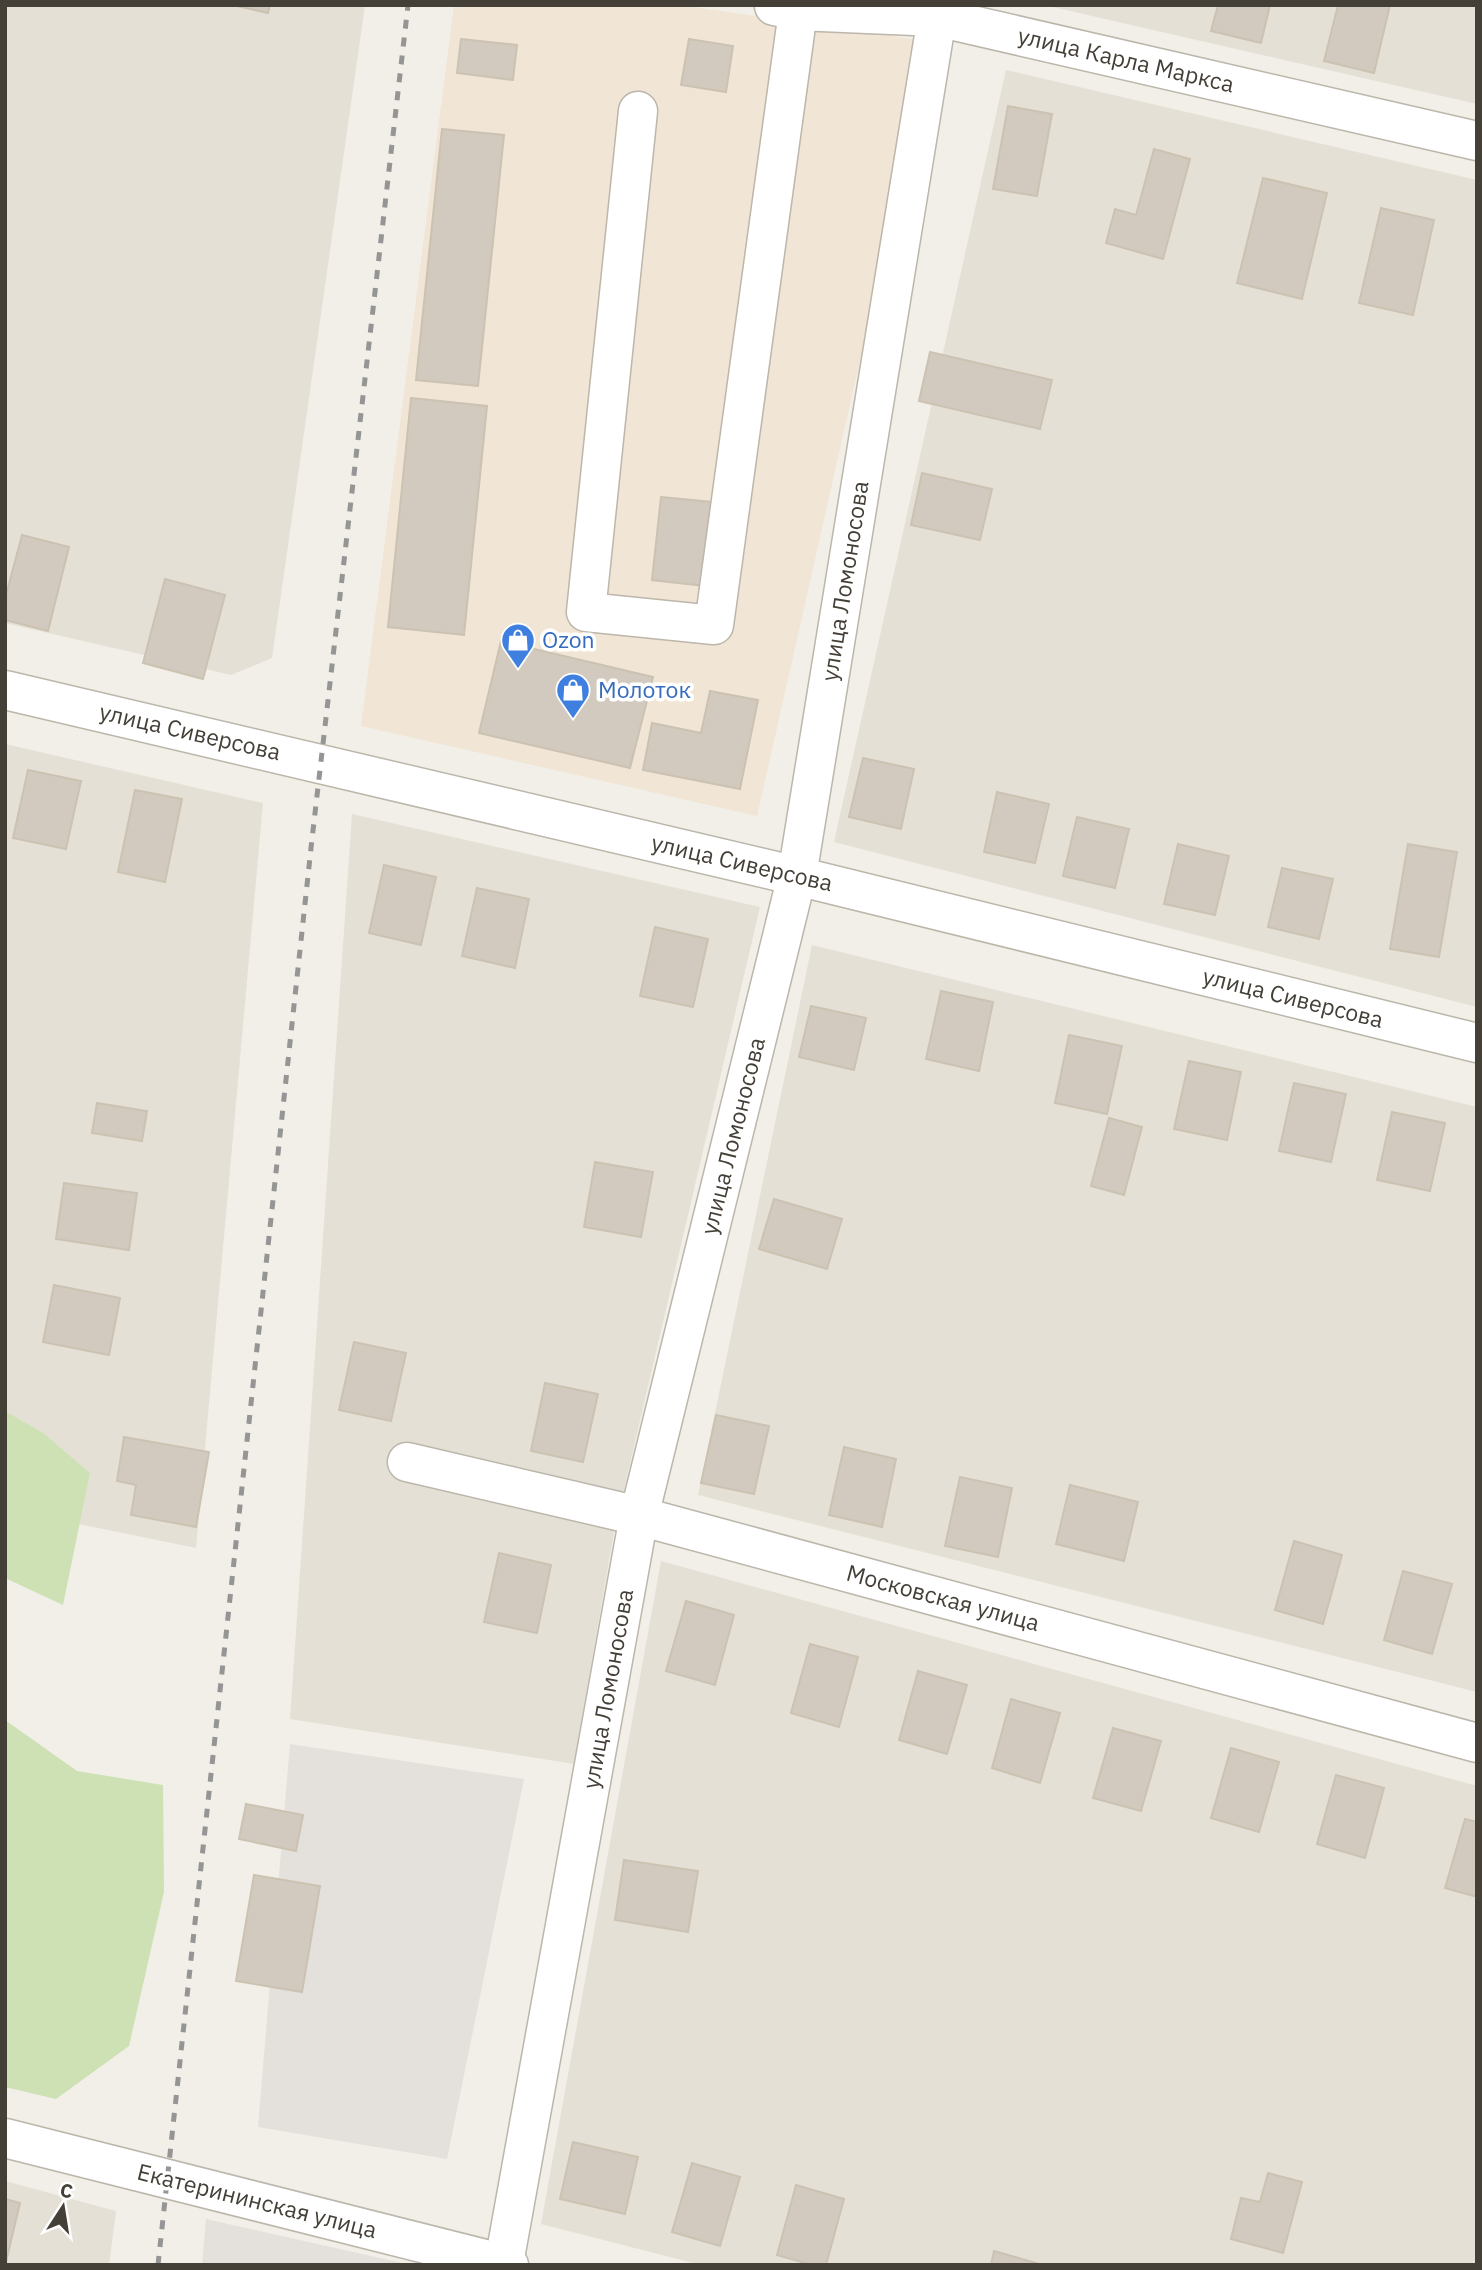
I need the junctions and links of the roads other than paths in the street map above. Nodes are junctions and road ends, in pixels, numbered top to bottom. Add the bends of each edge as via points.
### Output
1 (785, 8) edge
2 (938, 11) edge
3 (638, 111) dead end
4 (1477, 141) edge
5 (5, 690) edge
6 (797, 876) junction
7 (1477, 1043) edge
8 (407, 1462) dead end
9 (639, 1516) junction
10 (1477, 1743) edge
11 (5, 2138) edge
12 (506, 2264) edge

1 - 2 street, улица Карла Маркса
1 - 3 street via 715,625 586,612
2 - 4 street, улица Карла Маркса
2 - 6 street, улица Ломоносова
5 - 6 street, улица Сиверсова
6 - 7 street, улица Сиверсова
6 - 9 street, улица Ломоносова
8 - 9 street, Московская улица
9 - 10 street, Московская улица
9 - 12 street, улица Ломоносова
11 - 12 street, Екатерининская улица

